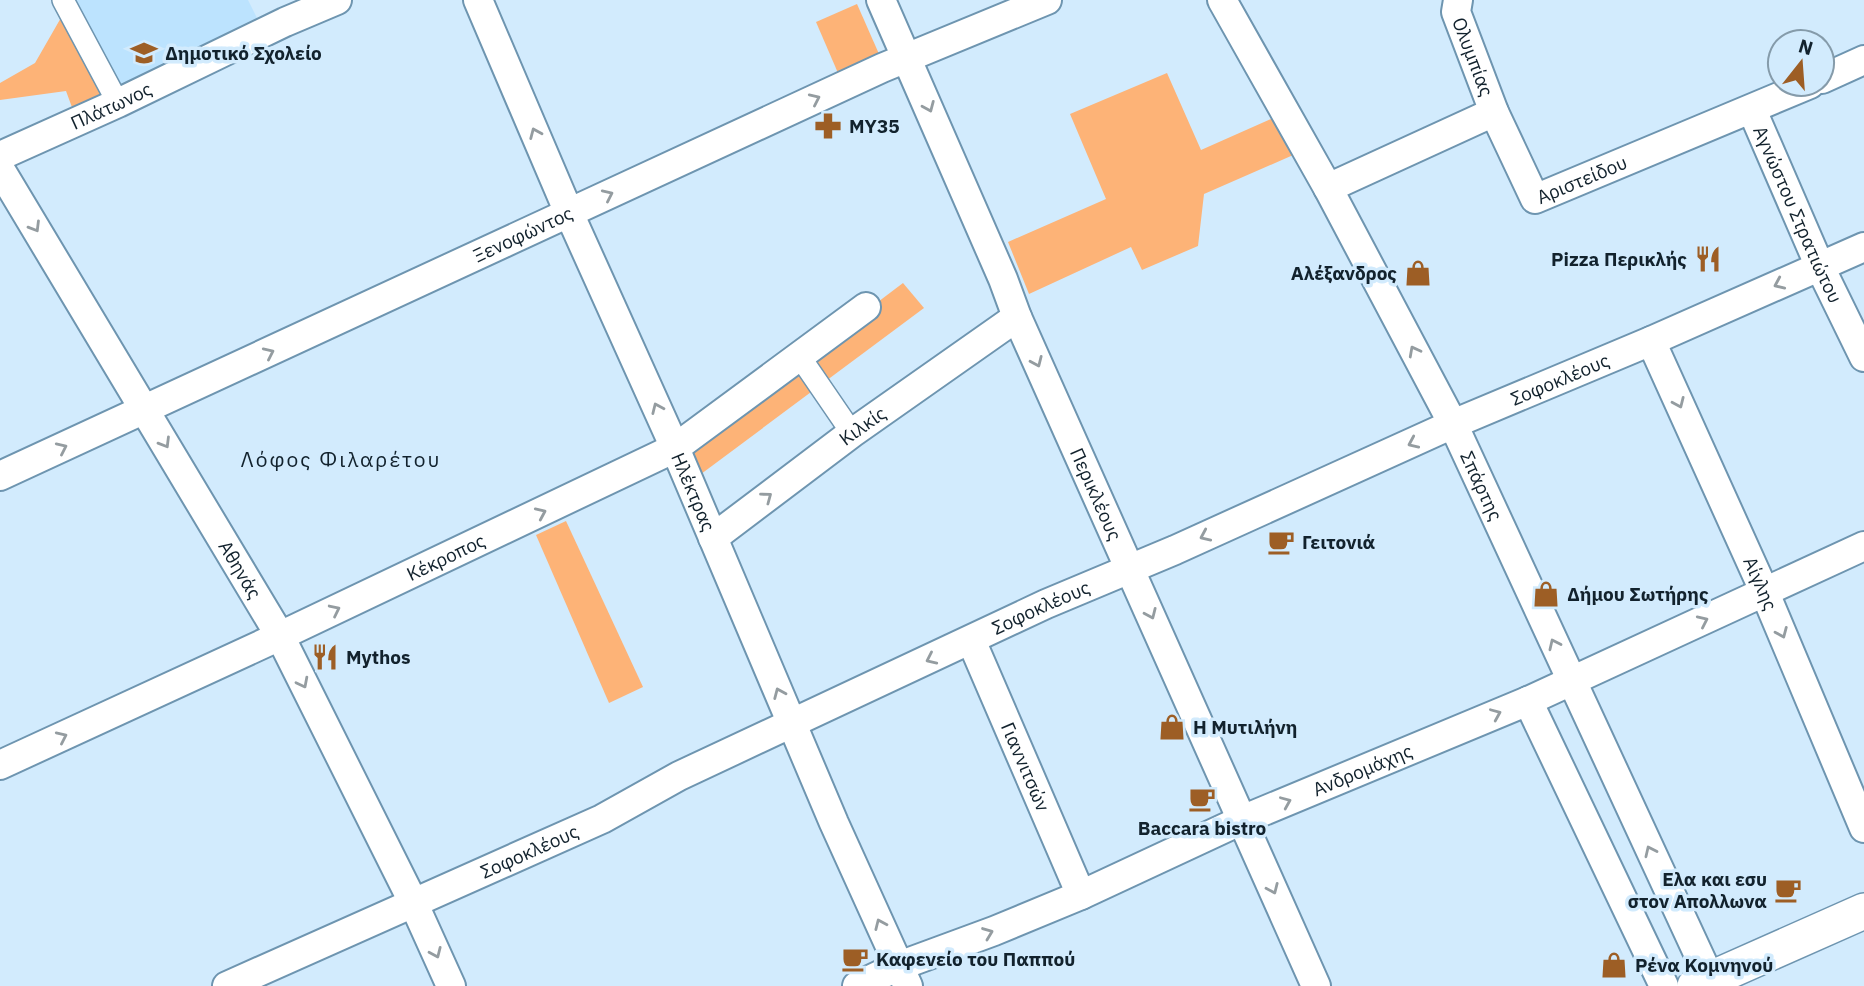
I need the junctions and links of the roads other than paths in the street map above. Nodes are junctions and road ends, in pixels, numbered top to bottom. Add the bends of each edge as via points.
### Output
1 (63, 0) edge
2 (337, 0) edge
3 (478, 0) edge
4 (881, 0) edge
5 (1047, 0) edge
6 (1222, 0) edge
7 (1458, 0) edge
8 (908, 57) junction
9 (1864, 60) edge
10 (1836, 73) edge
11 (1779, 98) edge
12 (118, 103) junction
13 (1752, 110) junction
14 (1494, 112) junction
15 (0, 156) edge
16 (0, 169) edge
17 (1328, 188) junction
18 (569, 213) junction
19 (1864, 247) edge
20 (1820, 267) junction
21 (866, 307) dead end
22 (1017, 317) junction
23 (1651, 341) junction
24 (800, 357) junction
25 (1864, 357) edge
26 (145, 410) junction
27 (1453, 424) junction
28 (852, 433) junction
29 (675, 448) junction
30 (0, 477) edge
31 (713, 538) junction
32 (1864, 546) edge
33 (1130, 568) junction
34 (1765, 593) junction
35 (280, 636) junction
36 (971, 640) junction
37 (1571, 681) junction
38 (1528, 701) junction
39 (792, 724) junction
40 (0, 765) edge
41 (1242, 820) junction
42 (1864, 828) edge
43 (1081, 895) junction
44 (414, 902) junction
45 (1864, 911) edge
46 (903, 976) edge
47 (1706, 984) edge
48 (227, 986) edge
49 (451, 986) edge
50 (857, 986) edge
51 (1316, 986) edge
52 (1664, 986) edge

1 - 12 street
2 - 12 street, Πλάτωνος
18 -> 3 street, Ηλέκτρας
4 - 8 street, Περικλέους
5 - 8 street, Ξενοφώντος
6 - 17 street, Σπάρτης
7 - 14 street, Ολυμπίας via 1456,12
18 -> 8 street, Ξενοφώντος
8 -> 22 street, Περικλέους
9 - 10 street
11 - 13 street, Αριστείδου
12 - 15 street, Πλάτωνος
13 - 14 street, Αριστείδου via 1535,200
13 - 20 street, Αγνώστου Στρατιώτου
14 - 17 street
16 -> 26 street, Αθηνάς
27 -> 17 street, Σπάρτης
26 -> 18 street, Ξενοφώντος
29 -> 18 street, Ηλέκτρας
19 - 20 street, Σοφοκλέους
20 -> 23 street, Σοφοκλέους
20 - 25 street, Αγνώστου Στρατιώτου
21 - 24 street, Κέκροπος
22 - 28 street, Κιλκίς
22 -> 33 street, Περικλέους
23 - 27 street, Σοφοκλέους
23 -> 34 street, Αίγλης
24 - 28 street
24 - 29 street, Κέκροπος
30 -> 26 street, Ξενοφώντος
26 -> 35 street, Αθηνάς
27 -> 33 street, Σοφοκλέους
37 -> 27 street, Σπάρτης
31 -> 28 street, Κιλκίς
29 - 31 street, Ηλέκτρας
35 -> 29 street, Κέκροπος
39 -> 31 street, Ηλέκτρας
32 - 34 street, Ανδρομάχης
33 - 36 street, Σοφοκλέους
33 -> 41 street, Περικλέους
37 -> 34 street, Ανδρομάχης
34 -> 42 street, Αίγλης
40 -> 35 street, Κέκροπος
35 -> 44 street, Αθηνάς
36 -> 39 street, Σοφοκλέους
36 - 43 street, Γιαννιτσών
37 - 38 street, Ανδρομάχης
47 -> 37 street, Σπάρτης
41 -> 38 street, Ανδρομάχης
38 - 52 street
39 - 44 street, Σοφοκλέους via 679,776 602,818
46 -> 39 street, Ηλέκτρας
41 - 43 street, Ανδρομάχης
41 -> 51 street, Περικλέους
46 -> 43 street, Ανδρομάχης
44 - 48 street, Σοφοκλέους
44 -> 49 street, Αθηνάς
45 - 47 street
46 - 50 street, Ανδρομάχης

